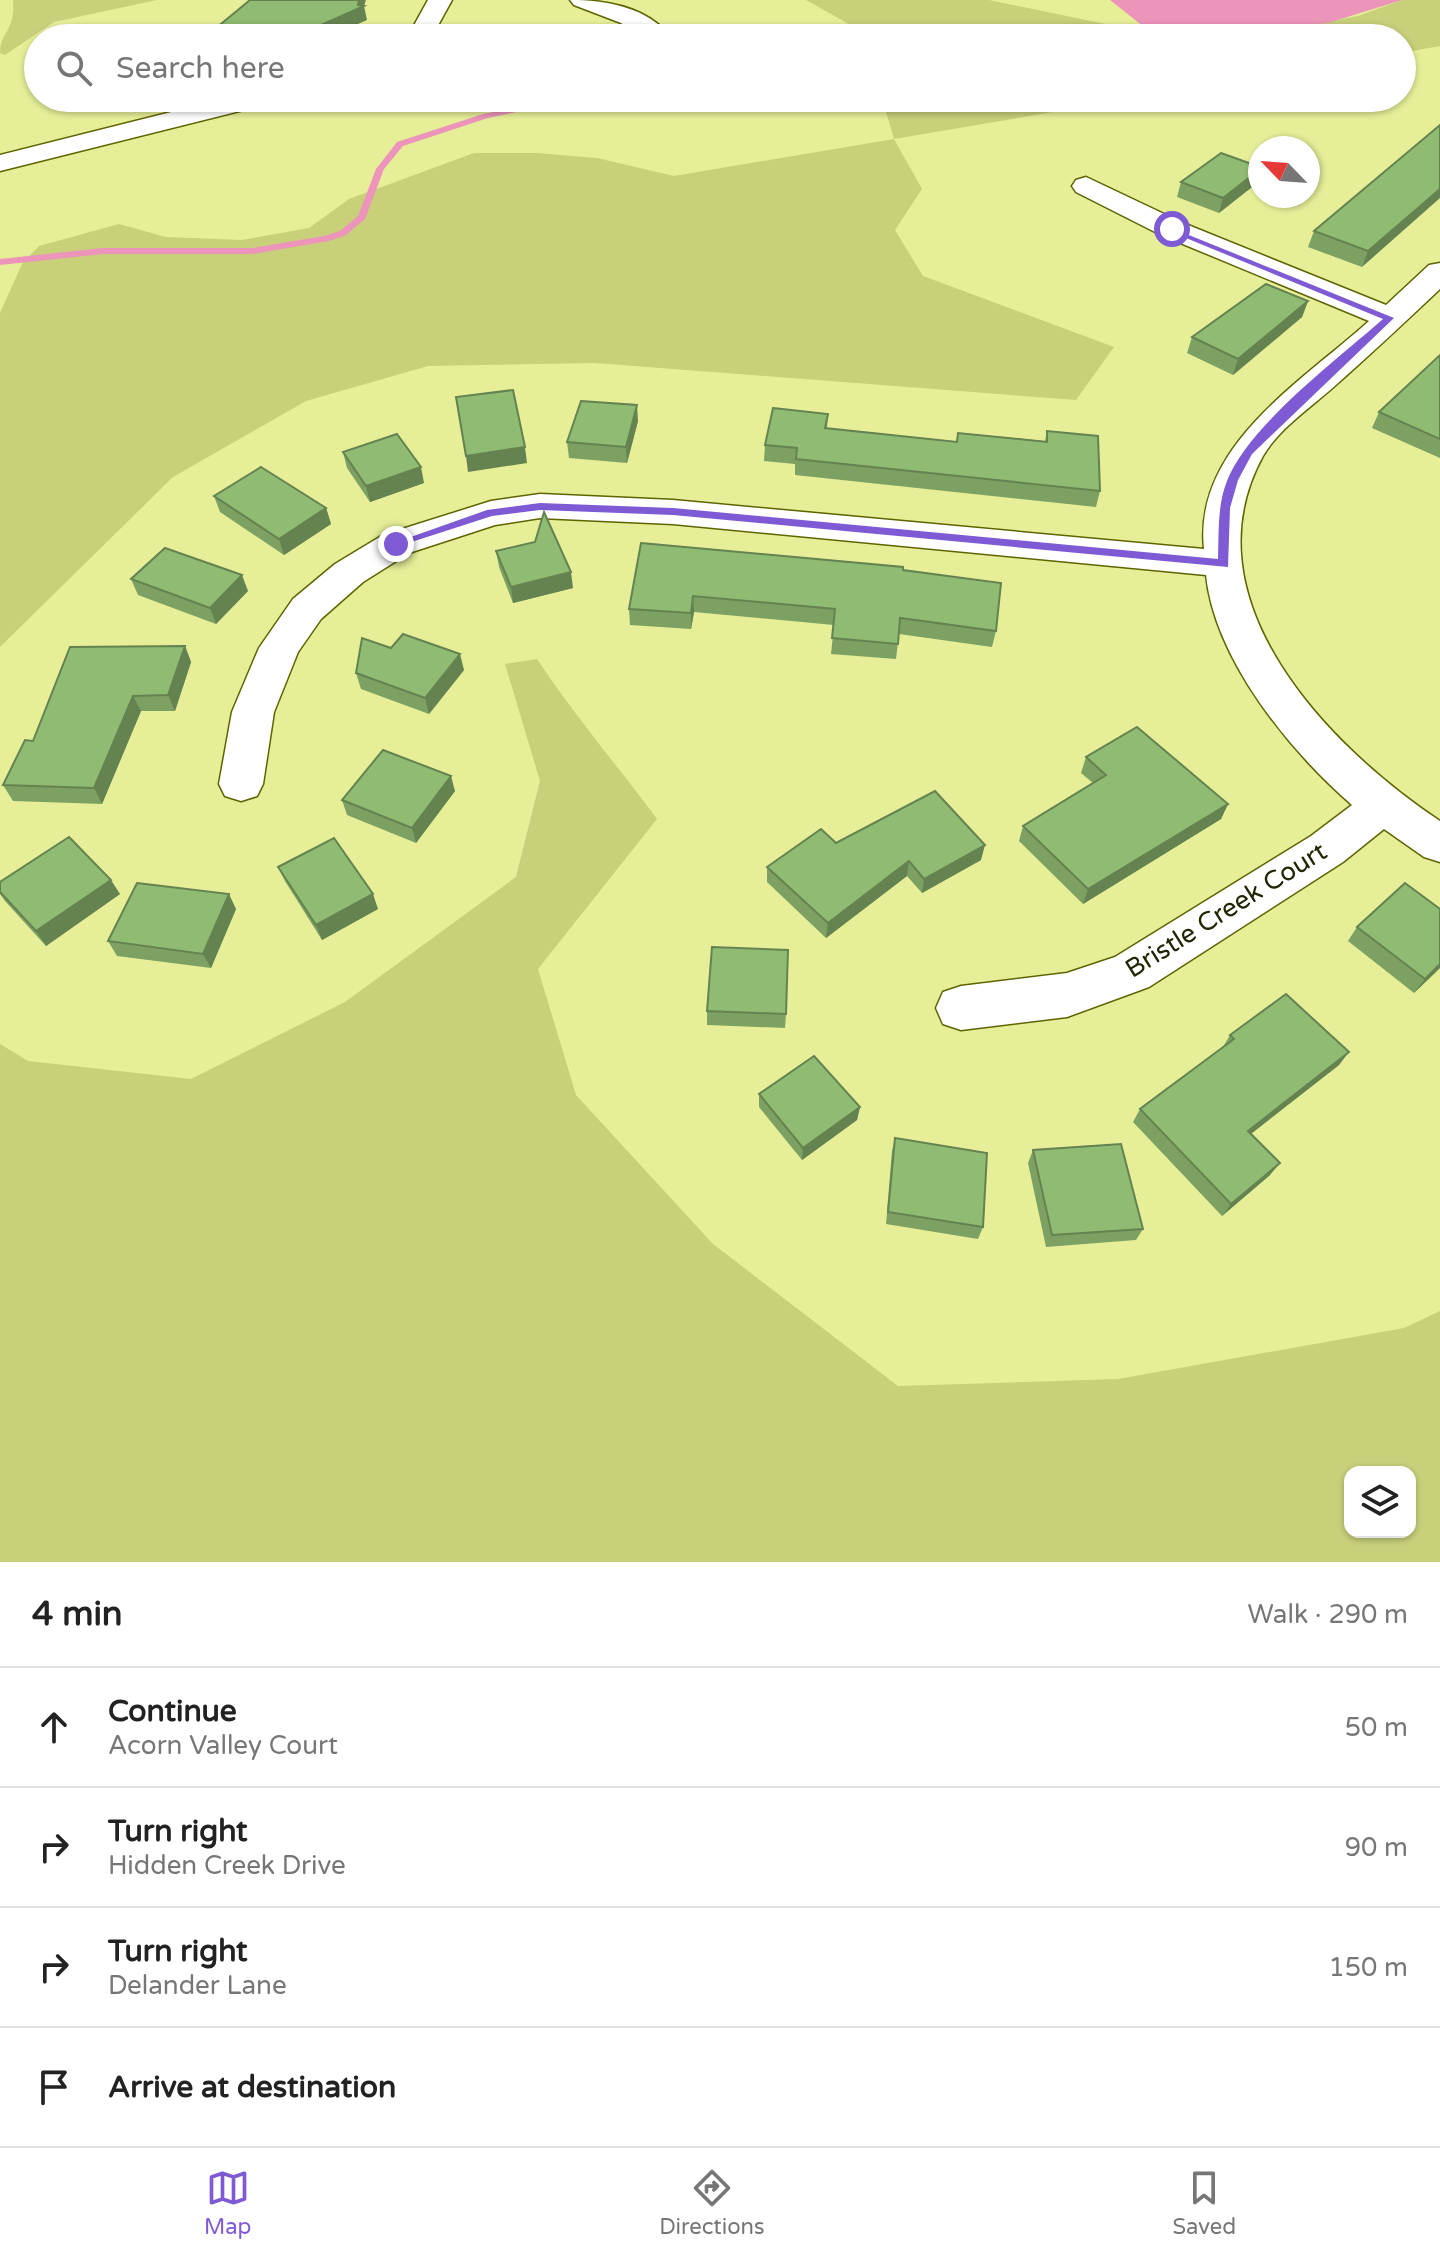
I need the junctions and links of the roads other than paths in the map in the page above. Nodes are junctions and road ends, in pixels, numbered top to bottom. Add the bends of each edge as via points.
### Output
1 (440, 0) edge
2 (582, 0) edge
3 (427, 24) edge
4 (639, 24) edge
5 (203, 112) edge
6 (0, 163) edge
7 (1086, 186) dead end
8 (1440, 272) edge
9 (1390, 318) junction
10 (1224, 564) junction
11 (241, 784) dead end
12 (1385, 804) junction
13 (1440, 844) edge
14 (961, 1008) dead end

1 - 3 street
2 - 4 street
5 - 6 street
7 - 9 street via 1172,229
8 - 9 street
9 - 10 street via 1248,452 1232,480 1225,508
10 - 11 street via 673,512 540,506 491,513 396,544 349,573 307,609 279,648 253,712
10 - 12 street via 1234,610 1258,665 1297,721 1347,775
12 - 13 street
12 - 14 street, Bristle Creek Court via 1327,849 1132,972 1067,995

